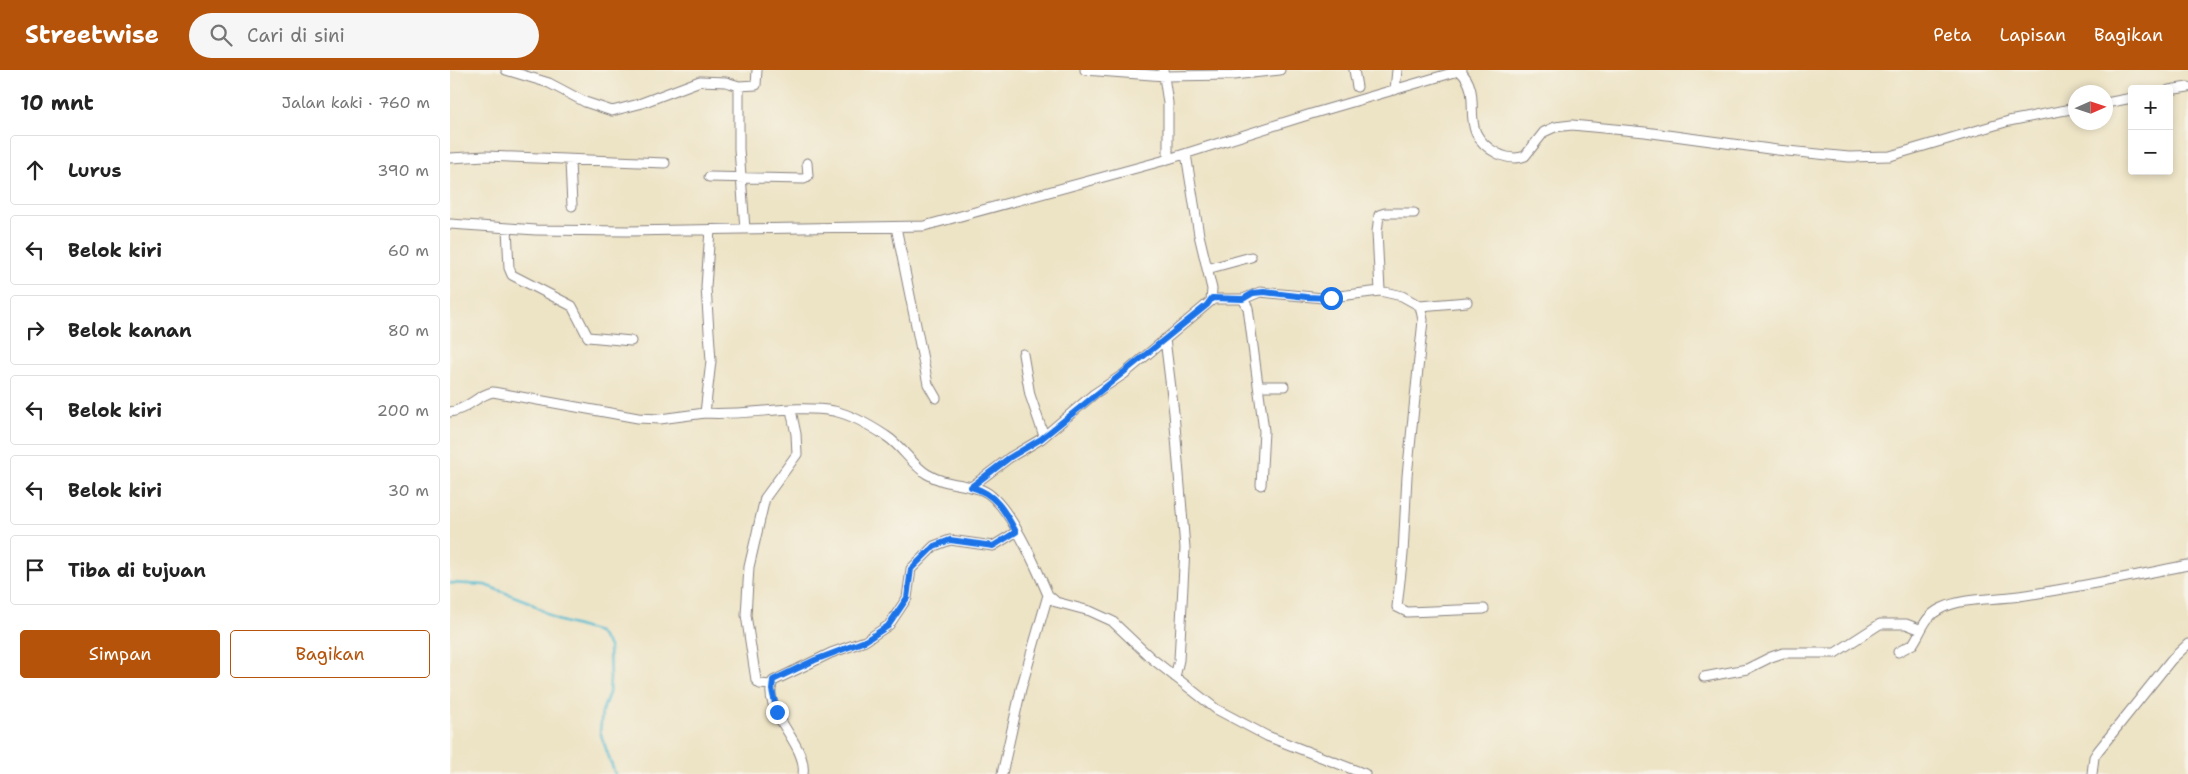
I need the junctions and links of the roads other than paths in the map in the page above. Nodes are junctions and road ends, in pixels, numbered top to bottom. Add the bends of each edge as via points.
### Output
1 (506, 70) edge
2 (757, 70) edge
3 (1085, 70) edge
4 (1280, 70) edge
5 (1354, 70) edge
6 (1397, 70) edge
7 (1461, 70) edge
8 (1164, 73) edge
9 (739, 86) junction
10 (1357, 87) dead end
11 (2188, 88) edge
12 (1395, 90) junction
13 (2173, 90) edge
14 (2128, 99) edge
15 (2113, 101) edge
16 (2068, 110) edge
17 (1186, 154) junction
18 (450, 158) edge
19 (1168, 159) junction
20 (570, 161) junction
21 (807, 163) dead end
22 (665, 164) dead end
23 (709, 177) dead end
24 (742, 177) junction
25 (572, 206) dead end
26 (1414, 213) dead end
27 (450, 224) edge
28 (896, 227) junction
29 (507, 228) junction
30 (745, 229) junction
31 (710, 230) junction
32 (1251, 257) dead end
33 (1207, 269) junction
34 (1380, 292) junction
35 (1212, 298) junction
36 (1243, 299) junction
37 (1467, 302) dead end
38 (1420, 306) junction
39 (1165, 339) junction
40 (631, 341) dead end
41 (1023, 354) dead end
42 (1258, 386) junction
43 (1284, 386) dead end
44 (936, 398) dead end
45 (791, 410) junction
46 (450, 412) edge
47 (705, 413) junction
48 (1044, 436) junction
49 (1261, 485) dead end
50 (971, 487) junction
51 (1016, 532) junction
52 (2188, 565) edge
53 (1048, 595) junction
54 (1484, 609) dead end
55 (1919, 629) junction
56 (2188, 644) edge
57 (1898, 652) dead end
58 (1175, 677) junction
59 (1704, 677) dead end
60 (772, 685) junction
61 (803, 774) edge
62 (1002, 774) edge
63 (1365, 774) edge
64 (2092, 774) edge

1 - 9 street via 612,111 700,81
2 - 9 street via 756,86
3 - 8 street
4 - 8 street via 1233,75
5 - 10 street
6 - 12 street
7 - 12 street
7 - 16 street via 1473,97 1475,132 1488,147 1508,157 1525,156 1544,132 1555,127 1572,126 1849,157 1890,156 2009,121
8 - 19 street via 1168,103
9 - 24 street
11 - 13 street
12 - 17 street
14 - 15 street
17 - 19 street
17 - 33 street
18 - 20 street via 486,156
19 - 28 street via 927,225
20 - 22 street
20 - 25 street
21 - 24 street via 808,176 804,179
23 - 24 street
24 - 30 street
26 - 34 street via 1379,215
27 - 29 street
28 - 30 street
28 - 44 street via 928,384
29 - 31 street
29 - 40 street via 512,275 572,306 589,337
30 - 31 street
31 - 47 street via 706,287 711,361
32 - 33 street
33 - 35 street
34 - 36 street via 1323,298 1264,292 1253,293
34 - 38 street via 1402,296
35 - 36 street
35 - 39 street
36 - 42 street via 1248,308
37 - 38 street
38 - 54 street via 1423,320 1397,607 1407,612
39 - 48 street
39 - 58 street via 1185,548 1179,660
41 - 48 street via 1030,395
42 - 43 street
42 - 49 street via 1264,431
45 - 47 street
45 - 50 street via 834,411 850,416 900,446 925,473 950,484
45 - 60 street via 797,454 763,503 746,598 756,680 760,684
46 - 47 street via 493,392 638,418 660,419
48 - 50 street
50 - 51 street via 984,490 997,500
51 - 53 street
51 - 60 street via 993,546 950,540 934,546 911,569 907,598 888,626 865,641 778,677
52 - 55 street via 2019,596 1952,604 1926,619
53 - 58 street via 1056,602 1090,611 1112,622
53 - 62 street via 1020,689
55 - 57 street via 1913,644
55 - 59 street via 1906,624 1880,624 1835,653 1783,653 1747,669
56 - 64 street via 2171,660 2098,751
58 - 63 street via 1216,709 1267,736
60 - 61 street via 777,712 803,763

